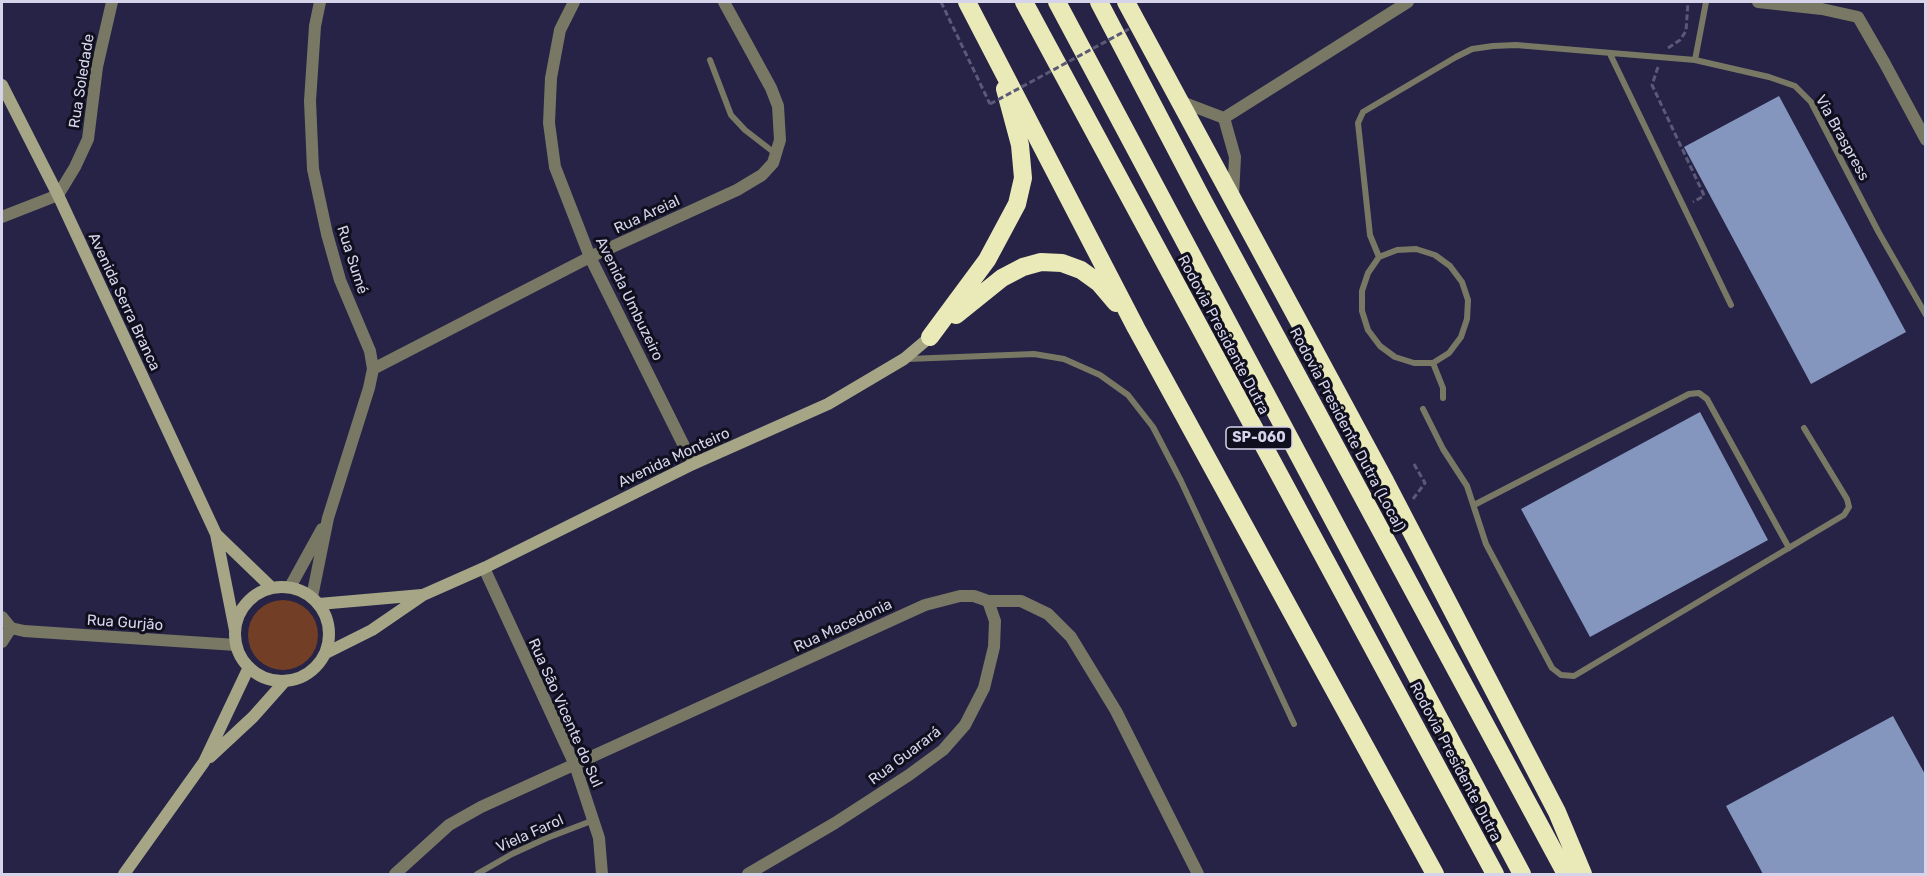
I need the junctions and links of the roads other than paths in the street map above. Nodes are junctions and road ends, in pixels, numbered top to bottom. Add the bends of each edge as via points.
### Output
1 (112, 2) edge
2 (320, 2) edge
3 (574, 2) edge
4 (724, 2) edge
5 (967, 2) edge
6 (1024, 2) edge
7 (1057, 2) edge
8 (1099, 2) edge
9 (1126, 2) edge
10 (1408, 2) edge
11 (1706, 2) edge
12 (1758, 2) edge
13 (1610, 54) junction
14 (710, 60) dead end
15 (997, 60) junction
16 (1695, 60) junction
17 (2, 85) edge
18 (1182, 102) junction
19 (1224, 118) junction
20 (1926, 140) edge
21 (776, 154) junction
22 (58, 195) junction
23 (1233, 198) junction
24 (2, 217) edge
25 (590, 257) junction
26 (1379, 257) junction
27 (1731, 305) dead end
28 (1926, 315) edge
29 (1136, 328) junction
30 (930, 337) junction
31 (904, 359) junction
32 (1433, 363) junction
33 (373, 369) junction
34 (1443, 398) dead end
35 (1423, 410) dead end
36 (1804, 428) dead end
37 (693, 464) junction
38 (1474, 506) junction
39 (328, 518) junction
40 (216, 534) junction
41 (1789, 548) junction
42 (483, 568) junction
43 (290, 587) junction
44 (272, 588) junction
45 (423, 595) junction
46 (315, 600) junction
47 (988, 601) junction
48 (2, 617) edge
49 (11, 628) junction
50 (235, 630) junction
51 (2, 642) edge
52 (236, 645) junction
53 (326, 653) junction
54 (249, 668) junction
55 (285, 681) junction
56 (1294, 724) dead end
57 (204, 762) junction
58 (575, 765) junction
59 (595, 820) junction
60 (124, 874) edge
61 (395, 874) edge
62 (477, 874) edge
63 (602, 874) edge
64 (748, 874) edge
65 (1198, 874) edge
66 (1435, 874) edge
67 (1495, 874) edge
68 (1522, 874) edge
69 (1566, 874) edge
70 (1583, 874) edge

1 - 22 street, Rua Soledade via 97,67 88,139
2 - 33 street, Rua Sumé via 310,101 313,169 340,280 370,351
3 - 25 street, Avenida Umbuzeiro via 560,30 551,78 549,123 555,167
4 - 21 street via 778,106 780,140
5 - 15 highway, SP-060
6 - 67 highway, Rodovia Presidente Dutra / SP-060
7 - 68 highway, Rodovia Presidente Dutra / SP-060
8 - 69 highway, Rodovia Presidente Dutra (Local)
9 - 18 highway
10 - 19 street
11 - 16 lane
12 - 20 street via 1858,16
13 - 16 lane, Via Braspress
13 - 26 lane, Via Braspress via 1516,45 1472,49 1363,112 1358,123 1370,235
13 - 27 lane
14 - 21 lane via 731,115
15 - 29 highway, SP-060
15 - 30 highway via 1020,145 1023,178 1017,204 987,260
16 - 28 lane, Via Braspress via 1795,86 1810,102
17 - 22 street, Avenida Serra Branca
18 - 19 street
18 - 23 highway
19 - 23 street via 1234,157
21 - 25 street, Rua Areial via 762,175 737,190
22 - 24 street
22 - 40 street, Avenida Serra Branca
23 - 70 highway via 1557,812
25 - 33 street, Rua Areial
25 - 37 street, Avenida Umbuzeiro
26 - 32 lane via 1362,291 1362,311 1368,330 1395,357
26 - 32 lane via 1397,250 1416,249 1435,255 1462,282 1468,300 1461,337
29 - 30 highway via 1099,283 1081,270 1062,263 1041,262 1002,278
29 - 66 highway, SP-060
30 - 31 street, Avenida Monteiro
31 - 37 street, Avenida Monteiro via 807,414
31 - 56 lane via 1034,354 1064,359 1100,375 1128,395 1153,427 1181,481
32 - 34 lane
33 - 39 street, Rua Sumé
35 - 38 lane via 1467,486
36 - 41 lane via 1849,507 1844,515
37 - 42 street, Avenida Monteiro
38 - 41 lane via 1689,394 1699,393 1707,399
38 - 41 lane via 1486,543 1552,668 1561,675 1574,676
39 - 43 street, Rua Sumé
39 - 46 street, Rua Sumé
40 - 44 street, Avenida Serra Branca
40 - 50 street, Avenida Serra Branca
42 - 45 street, Avenida Monteiro
42 - 58 street, Rua São Vicente do Sul
43 - 44 street
43 - 46 street
44 - 50 street via 247,603
45 - 46 street, Avenida Monteiro
45 - 53 street, Avenida Monteiro via 372,630
46 - 53 street via 329,627
47 - 58 street, Rua Macedonia via 960,596 925,605
47 - 64 street, Rua Guarará via 995,621 994,647 984,688 965,725 943,750 909,775
47 - 65 street, Rua Macedonia via 1021,601 1048,614 1071,637 1116,711
48 - 49 street
49 - 51 street
49 - 52 street, Rua Gurjão via 24,632
50 - 52 street
52 - 54 street
53 - 55 street via 310,673
54 - 55 street via 260,676
54 - 57 street
55 - 57 street
57 - 60 street
58 - 59 street, Rua São Vicente do Sul
58 - 61 street, Rua Macedonia via 449,825
59 - 62 lane, Viela Farol via 520,850
59 - 63 street, Rua São Vicente do Sul

